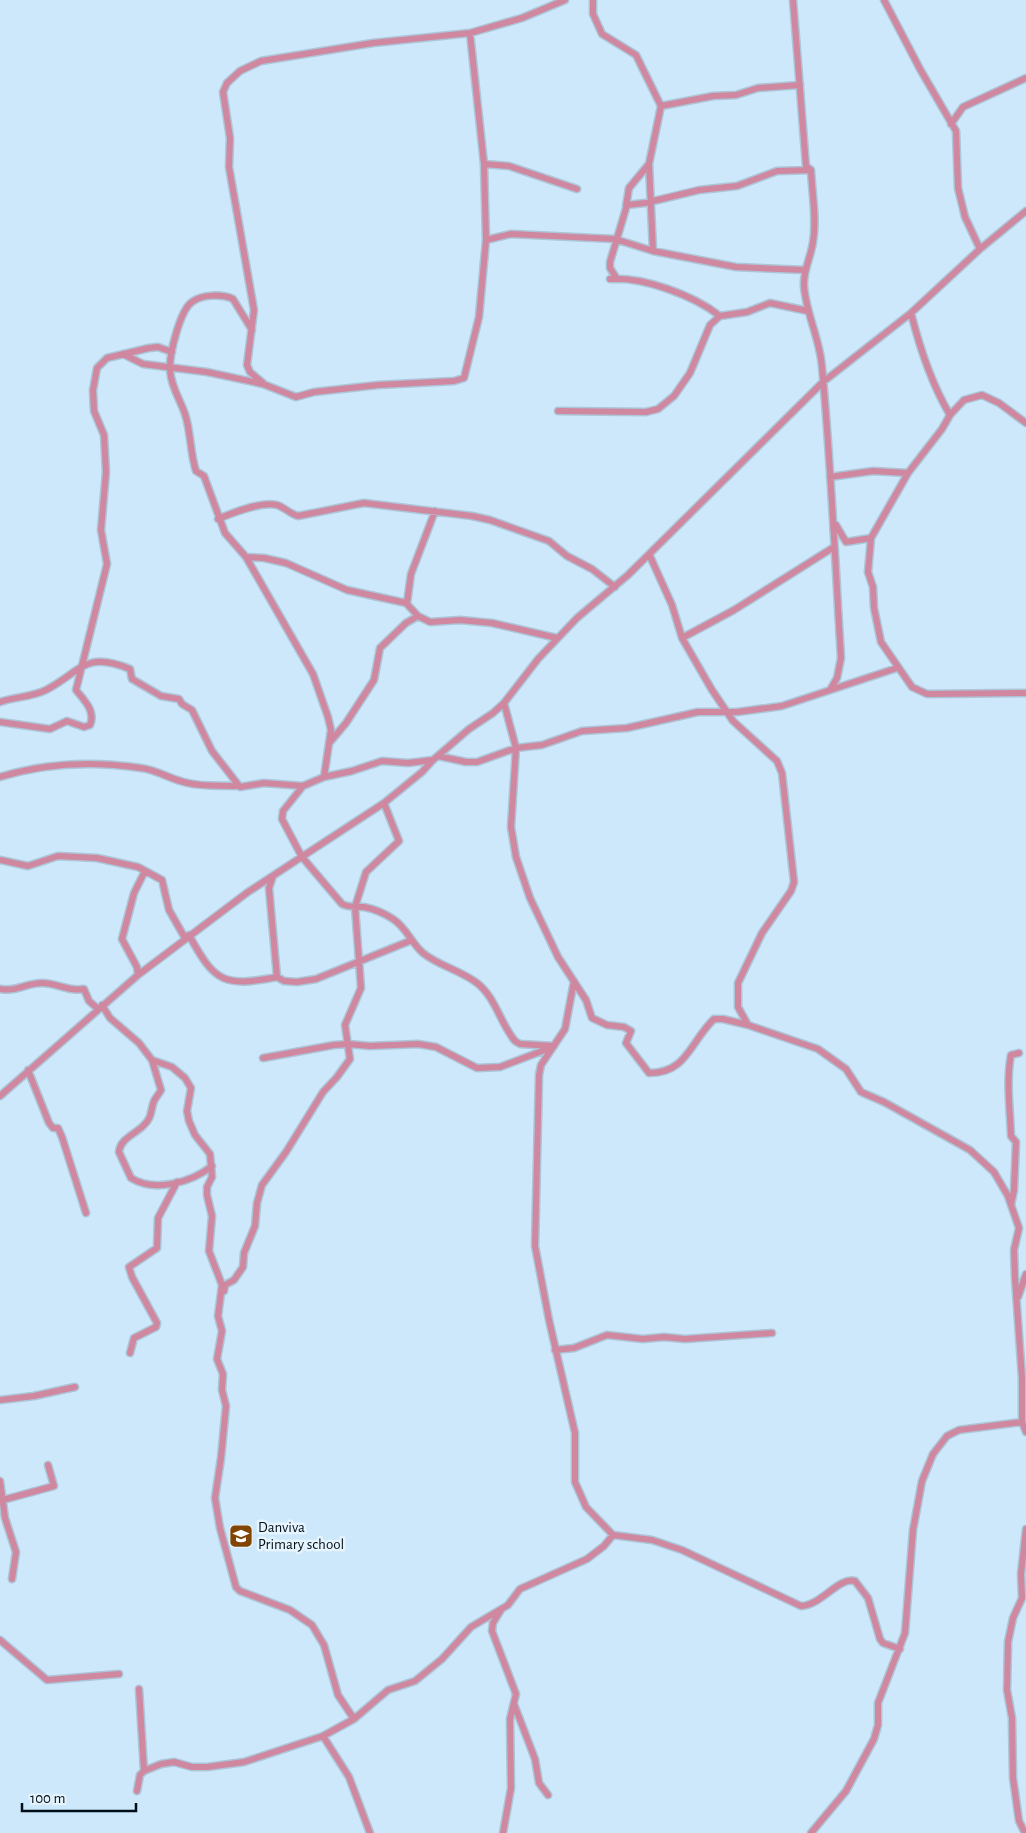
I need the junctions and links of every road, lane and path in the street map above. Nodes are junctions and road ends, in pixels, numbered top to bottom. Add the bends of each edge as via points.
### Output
1 (565, 0) edge
2 (593, 0) edge
3 (793, 0) edge
4 (884, 0) edge
5 (470, 33) junction
6 (1026, 78) edge
7 (800, 85) junction
8 (661, 106) junction
9 (951, 124) junction
10 (484, 164) junction
11 (649, 164) junction
12 (811, 170) junction
13 (577, 189) dead end
14 (651, 201) junction
15 (626, 206) junction
16 (1026, 211) edge
17 (615, 239) junction
18 (486, 240) junction
19 (980, 249) junction
20 (653, 251) junction
21 (805, 270) junction
22 (610, 279) dead end
23 (617, 279) junction
24 (808, 312) junction
25 (911, 313) junction
26 (720, 316) junction
27 (252, 330) junction
28 (172, 352) junction
29 (122, 354) junction
30 (170, 368) junction
31 (823, 382) junction
32 (263, 384) junction
33 (558, 411) dead end
34 (950, 415) junction
35 (1026, 423) edge
36 (908, 473) junction
37 (830, 477) junction
38 (435, 512) junction
39 (218, 519) junction
40 (834, 522) junction
41 (871, 538) junction
42 (834, 547) junction
43 (649, 554) junction
44 (246, 558) junction
45 (615, 587) junction
46 (407, 603) junction
47 (418, 616) junction
48 (557, 638) junction
49 (682, 638) junction
50 (82, 666) junction
51 (898, 668) junction
52 (830, 690) junction
53 (1026, 693) edge
54 (0, 702) edge
55 (504, 703) junction
56 (726, 711) junction
57 (0, 722) edge
58 (330, 742) junction
59 (516, 748) junction
60 (435, 758) junction
61 (0, 776) edge
62 (324, 777) junction
63 (237, 786) junction
64 (303, 786) junction
65 (384, 802) junction
66 (302, 857) junction
67 (0, 860) edge
68 (145, 871) junction
69 (273, 876) junction
70 (355, 907) junction
71 (187, 936) junction
72 (412, 940) junction
73 (359, 960) junction
74 (138, 975) junction
75 (278, 977) junction
76 (574, 981) junction
77 (0, 990) edge
78 (100, 1007) junction
79 (748, 1025) junction
80 (348, 1044) junction
81 (554, 1046) junction
82 (1019, 1053) dead end
83 (262, 1058) dead end
84 (152, 1060) junction
85 (28, 1070) junction
86 (0, 1096) edge
87 (212, 1166) junction
88 (178, 1182) junction
89 (1011, 1206) junction
90 (86, 1213) dead end
91 (1026, 1274) edge
92 (222, 1296) junction
93 (1017, 1300) junction
94 (772, 1333) dead end
95 (555, 1350) junction
96 (130, 1353) dead end
97 (1024, 1377) edge
98 (75, 1387) dead end
99 (0, 1400) edge
100 (1022, 1422) junction
101 (1026, 1432) edge
102 (48, 1465) dead end
103 (0, 1481) edge
104 (3, 1500) junction
105 (1026, 1529) edge
106 (613, 1535) junction
107 (12, 1579) dead end
108 (501, 1610) junction
109 (0, 1640) edge
110 (900, 1649) junction
111 (118, 1674) dead end
112 (139, 1689) dead end
113 (514, 1704) junction
114 (354, 1719) junction
115 (323, 1736) junction
116 (144, 1771) junction
117 (137, 1791) dead end
118 (548, 1794) dead end
119 (370, 1833) edge
120 (503, 1833) edge
121 (811, 1833) edge
122 (1025, 1833) edge

1 - 5 street via 522,18
2 - 8 street via 594,14 602,34 636,55
3 - 7 street
4 - 9 street
5 - 10 street
5 - 27 street via 373,43 261,61 240,71 227,83 223,92 230,138 230,167 254,310
6 - 9 street via 963,107
7 - 8 street via 758,88 736,95
7 - 12 street via 806,166
8 - 11 street
9 - 19 street via 956,131 958,188 965,217
10 - 13 street via 509,166
10 - 18 street
11 - 14 street
11 - 15 street via 629,188
12 - 14 street via 777,171 737,186 699,190
12 - 21 street via 814,240
14 - 15 street
14 - 20 street
15 - 17 street
16 - 19 street
17 - 18 street via 511,234
17 - 20 street
17 - 23 street via 610,264
18 - 32 street via 482,295 464,378 370,385 296,397
19 - 25 street
20 - 21 street via 736,266
21 - 24 street
22 - 23 street
23 - 26 street via 661,287
24 - 26 street via 770,303 750,311
24 - 31 street via 818,345
25 - 31 street
25 - 34 street via 920,348
26 - 33 street via 710,325 684,381 669,401 658,409 646,412
27 - 28 street via 234,299 222,296 197,299 181,318
27 - 32 street via 247,365
28 - 29 street via 158,347
28 - 30 street
29 - 30 street via 143,364
29 - 50 street via 100,363 93,386 94,412 104,435 106,472 101,530 107,564
30 - 32 street
30 - 39 street via 174,389 185,414 196,471 204,476
31 - 37 street
31 - 43 street
34 - 35 street via 964,400 982,395
34 - 36 street
36 - 37 street via 882,471
36 - 41 street
37 - 40 street
38 - 39 street via 364,503 298,516 271,504 236,511
38 - 45 street via 490,520 549,541
38 - 46 street via 412,574
39 - 44 street
40 - 41 street via 846,542
40 - 42 street
41 - 51 street via 868,572 881,642
42 - 49 street via 734,610
42 - 52 street via 841,658 837,678
43 - 45 street
43 - 49 street via 672,605
44 - 46 street via 286,563 347,590
44 - 58 street via 313,674 328,717
45 - 48 street
46 - 47 street
47 - 48 street via 436,623 460,620 492,623
47 - 58 street via 380,648 374,680
48 - 55 street
49 - 56 street
50 - 54 street via 44,691
50 - 57 street via 76,690 90,709 92,720 88,726 67,721 50,728
50 - 63 street via 96,661 118,664 130,669 132,679 161,696 179,699 198,718 212,752
51 - 52 street
51 - 53 street via 915,690 927,694
52 - 56 street via 782,706
55 - 59 street
55 - 60 street
56 - 59 street via 693,713 627,728 582,731 542,745
56 - 79 street via 780,767 794,882 791,892 762,933 737,987 738,1007
58 - 62 street
59 - 60 street via 477,762
59 - 76 street via 511,816 516,857 549,939
60 - 62 street via 408,763 382,761
60 - 65 street
61 - 63 street via 73,764 102,764 158,771 196,785
62 - 64 street
63 - 64 street via 268,783
64 - 66 street via 282,817
65 - 66 street
65 - 70 street via 399,841 366,872
66 - 69 street
66 - 70 street via 342,904
67 - 68 street via 28,866 58,856 97,858
68 - 71 street via 162,880 169,910
68 - 74 street via 134,893 122,939
69 - 71 street
69 - 75 street via 269,888
70 - 72 street via 386,915 402,926
70 - 73 street
71 - 74 street
71 - 75 street via 217,977 246,983
72 - 73 street
72 - 81 street via 428,957 458,970 481,987 490,996 515,1041
73 - 75 street via 305,981 284,981
73 - 80 street via 361,988 345,1025
74 - 78 street
76 - 79 street via 592,1018 631,1031 626,1043 649,1073 668,1071 678,1065 714,1019
76 - 81 street via 565,1029
77 - 78 street via 13,991 41,983 73,991 84,989 89,1001
78 - 84 street via 132,1036
78 - 85 street
79 - 89 street via 821,1051 846,1069 864,1094 977,1154 994,1172
80 - 81 street via 423,1044 436,1047 477,1068 500,1067
80 - 83 street
80 - 92 street via 350,1059 346,1067 323,1092 262,1185 243,1267 234,1280 225,1284
81 - 95 street via 541,1065 537,1088 534,1216 535,1246
82 - 89 street via 1011,1055 1007,1077 1011,1136 1016,1142
84 - 87 street via 172,1067 189,1084 189,1121 210,1154
84 - 88 street via 161,1092 154,1101 148,1121 120,1145 119,1152 134,1180 145,1184
85 - 86 street
85 - 90 street via 48,1123 52,1128 58,1128 62,1137
87 - 88 street via 197,1177
87 - 92 street via 207,1190 212,1216 208,1251 219,1276
88 - 96 street via 158,1218 157,1248 129,1267 157,1323 156,1327 134,1338
89 - 93 street via 1019,1228 1014,1250
91 - 93 street
92 - 114 street via 218,1314 222,1331 218,1359 226,1406 215,1498 236,1587 290,1610 312,1625 324,1646 338,1695
93 - 97 street
94 - 95 street via 685,1339 608,1335 574,1348
95 - 106 street via 574,1433 576,1482 590,1514
97 - 100 street
98 - 99 street
100 - 101 street
100 - 110 street via 959,1430 947,1436 933,1454 922,1481 912,1530 906,1618
102 - 104 street via 54,1486
103 - 104 street
104 - 107 street via 16,1552
105 - 122 street via 1022,1598 1008,1642 1007,1690 1012,1718 1012,1772
106 - 108 street via 587,1559 520,1589
106 - 110 street via 652,1540 682,1550 801,1606 818,1602 848,1580 855,1582 868,1598 880,1639
108 - 113 street via 492,1632 515,1691
108 - 114 street via 471,1627 442,1659 415,1681 382,1694
109 - 111 street via 47,1680
110 - 121 street via 878,1704 874,1740 846,1790
112 - 116 street
113 - 118 street via 535,1759 539,1783
113 - 120 street via 510,1720 511,1788
114 - 115 street
115 - 116 street via 244,1762 192,1767 171,1762
115 - 119 street via 349,1777
116 - 117 street

